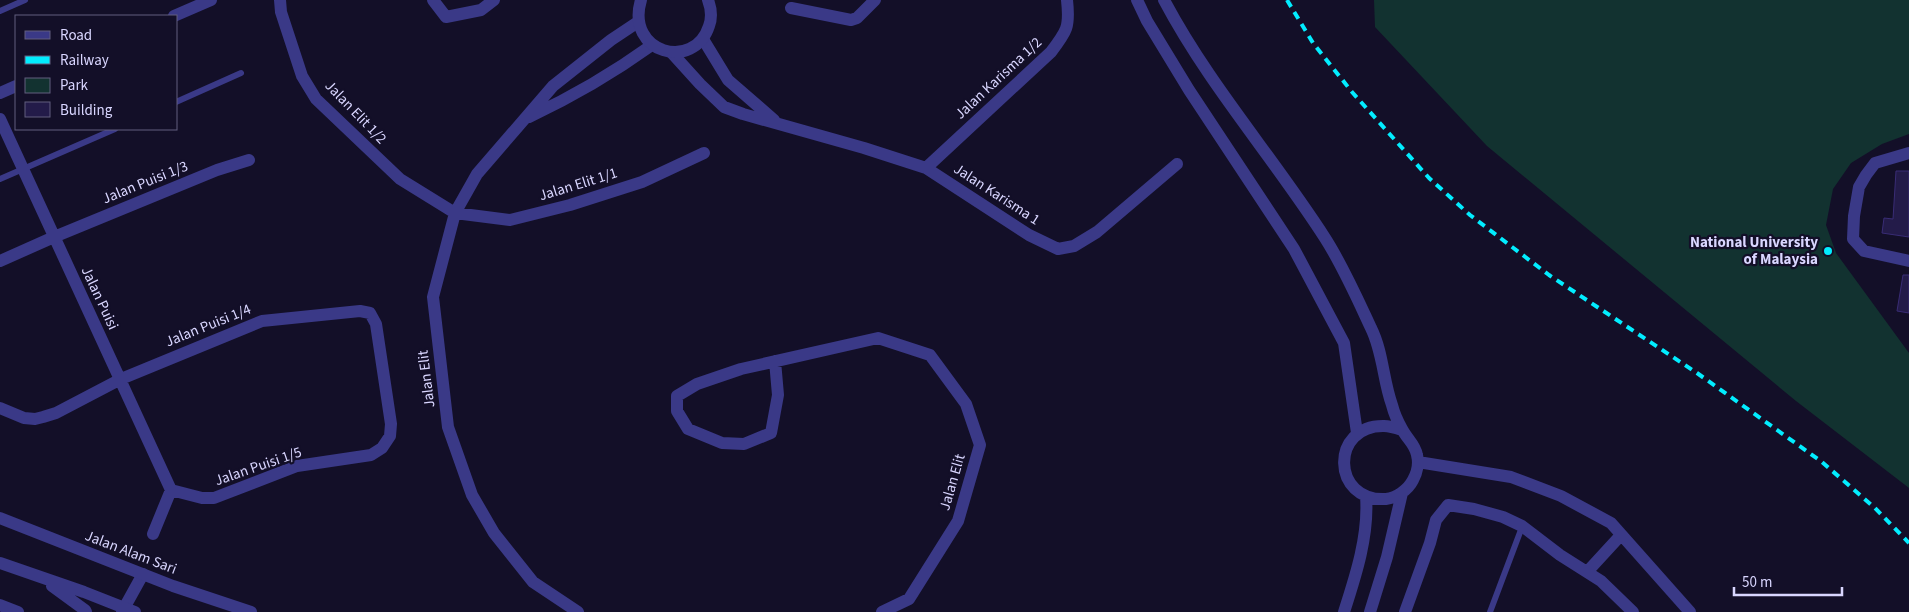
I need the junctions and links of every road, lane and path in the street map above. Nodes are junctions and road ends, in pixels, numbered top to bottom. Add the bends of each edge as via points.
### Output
1 (25, 0) edge
2 (211, 0) edge
3 (280, 0) edge
4 (433, 0) edge
5 (494, 0) edge
6 (875, 0) edge
7 (1067, 0) edge
8 (1137, 0) edge
9 (1164, 0) edge
10 (711, 2) edge
11 (638, 8) edge
12 (791, 8) dead end
13 (0, 11) edge
14 (176, 15) edge
15 (703, 39) junction
16 (652, 45) junction
17 (671, 52) junction
18 (241, 73) dead end
19 (15, 86) edge
20 (0, 93) edge
21 (178, 101) edge
22 (0, 119) edge
23 (522, 120) junction
24 (778, 123) junction
25 (112, 130) edge
26 (704, 153) dead end
27 (1909, 153) edge
28 (249, 160) dead end
29 (1177, 164) dead end
30 (926, 168) junction
31 (23, 169) junction
32 (0, 179) edge
33 (455, 212) junction
34 (54, 236) junction
35 (0, 261) edge
36 (1909, 261) edge
37 (370, 313) joint
38 (774, 361) junction
39 (120, 379) junction
40 (0, 408) edge
41 (1402, 430) junction
42 (1357, 434) junction
43 (1418, 462) junction
44 (171, 490) junction
45 (1402, 493) junction
46 (1366, 496) junction
47 (0, 518) edge
48 (1522, 526) junction
49 (153, 534) dead end
50 (1622, 535) junction
51 (0, 563) edge
52 (1587, 572) junction
53 (26, 573) junction
54 (143, 574) junction
55 (0, 605) edge
56 (127, 611) edge
57 (18, 612) edge
58 (86, 612) edge
59 (251, 612) edge
60 (578, 612) edge
61 (882, 612) edge
62 (1344, 612) edge
63 (1370, 612) edge
64 (1405, 612) edge
65 (1490, 612) edge
66 (1633, 612) edge
67 (1690, 612) edge

1 - 13 lane
2 - 14 street
3 - 33 street, Jalan Elit 1/2 via 302,76 316,99 400,179
4 - 5 street via 446,17 481,10
6 - 12 street via 851,20
7 - 30 street, Jalan Karisma 1/2 via 1069,19 1065,33 1051,52
8 - 42 street via 1188,90 1294,249 1344,343
9 - 41 street via 1182,35 1226,102 1273,161 1326,239 1376,339 1392,405
10 - 15 street via 711,22
11 - 16 street via 643,34
11 - 23 street, Jalan Elit via 611,40 553,86
15 - 17 street via 689,49
15 - 24 street, Jalan Karisma 1 via 728,80
16 - 17 street
16 - 23 street, Jalan Elit via 565,100
17 - 24 street, Jalan Karisma 1 via 724,107
18 - 21 lane
19 - 20 street
22 - 31 street, Jalan Puisi
23 - 33 street, Jalan Elit via 477,174
24 - 30 street, Jalan Karisma 1
25 - 31 lane
26 - 33 street, Jalan Elit 1/1 via 642,182 510,220
27 - 36 street via 1875,163 1866,175 1859,187 1853,239 1864,251
28 - 34 street, Jalan Puisi 1/3
29 - 30 street, Jalan Karisma 1 via 1097,232 1074,246 1058,249 1028,235
31 - 32 lane
31 - 34 street, Jalan Puisi
33 - 60 street, Jalan Elit via 433,297 448,427 472,495 494,534 533,582
34 - 35 street, Jalan Puisi 1/3
34 - 39 street, Jalan Puisi
37 - 39 street, Jalan Puisi 1/4 via 262,320
37 - 44 street, Jalan Puisi 1/5 via 376,324 391,424 390,436 382,448 371,455 296,466 214,498
38 - 38 street, Jalan Elit via 778,396 771,433 744,444 722,443 688,429 677,411 677,396 697,384
38 - 61 street, Jalan Elit via 878,338 930,355 966,404 980,445 958,522 909,599
39 - 40 street, Jalan Puisi 1/4 via 44,417 24,418
39 - 44 street, Jalan Puisi
41 - 42 street via 1370,427
41 - 43 street via 1414,445
42 - 46 street via 1348,445 1344,468 1354,489
43 - 45 street via 1412,482
43 - 50 street via 1511,477 1561,496 1611,523
44 - 49 street
45 - 46 street via 1388,499
45 - 63 street
46 - 62 street via 1368,515 1356,575
47 - 54 street, Jalan Alam Sari
48 - 52 street
48 - 64 street via 1474,509 1448,505 1436,520
48 - 65 lane
50 - 52 street
50 - 67 street
51 - 53 street
52 - 66 street
53 - 56 street via 84,592
53 - 58 street via 56,588
54 - 56 street
54 - 59 street, Jalan Alam Sari
55 - 57 street

